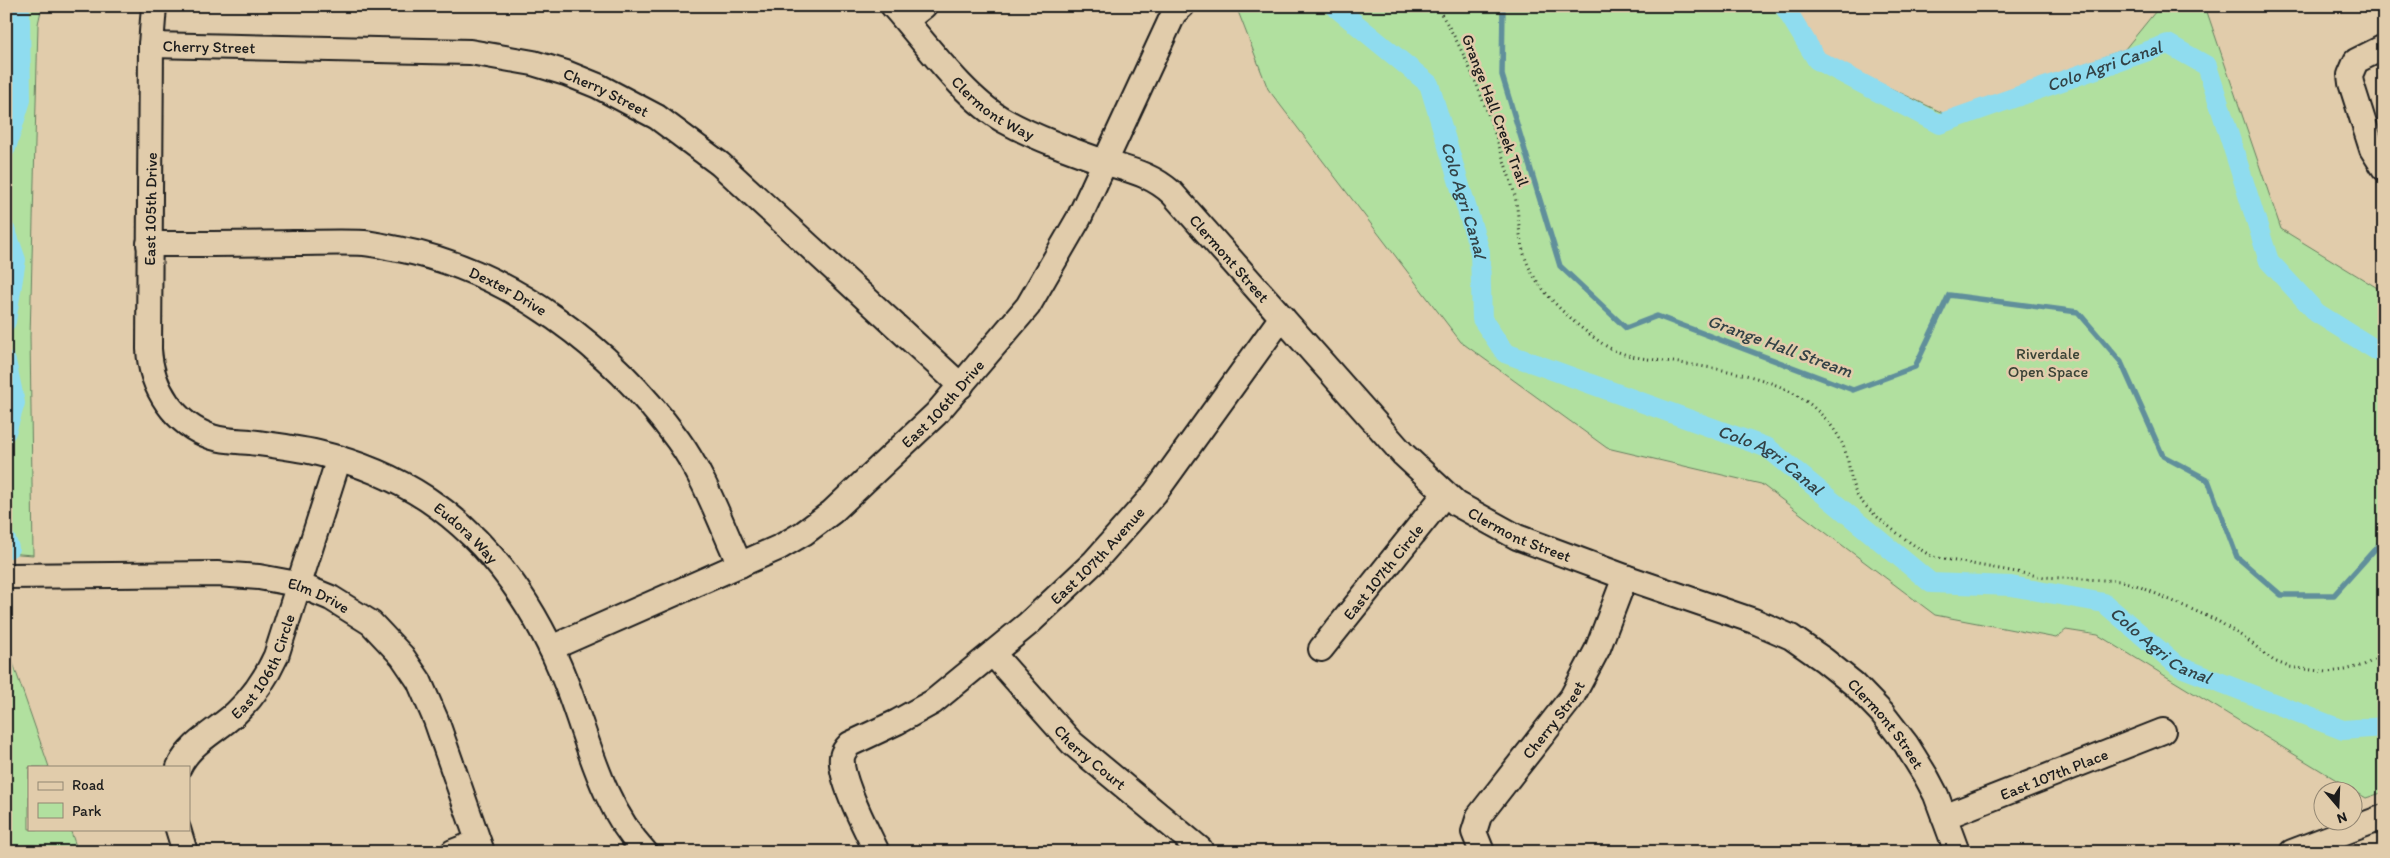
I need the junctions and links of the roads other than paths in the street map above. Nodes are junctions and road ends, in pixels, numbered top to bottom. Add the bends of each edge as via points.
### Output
1 (154, 6) edge
2 (924, 6) edge
3 (1182, 6) edge
4 (900, 13) edge
5 (151, 45) junction
6 (2384, 47) edge
7 (1104, 162) junction
8 (2384, 168) edge
9 (149, 244) junction
10 (1282, 317) junction
11 (151, 373) joint
12 (962, 386) junction
13 (339, 458) junction
14 (1445, 494) junction
15 (740, 565) junction
16 (6, 576) edge
17 (1625, 577) junction
18 (297, 584) junction
19 (551, 648) junction
20 (1321, 649) dead end
21 (993, 654) junction
22 (2163, 731) dead end
23 (181, 766) edge
24 (1944, 817) junction
25 (2384, 817) edge
26 (178, 830) edge
27 (480, 847) edge
28 (1200, 849) dead end
29 (185, 852) edge
30 (453, 852) edge
31 (645, 852) edge
32 (876, 852) edge
33 (1482, 852) edge
34 (1957, 852) edge
35 (2292, 852) edge

1 - 5 street
2 - 4 street, Clermont Way
3 - 7 street, East 106th Drive via 1174,13
4 - 7 street, Clermont Way via 985,108 1020,129
5 - 9 street, East 105th Drive
5 - 12 street, Cherry Street via 470,52 533,63 598,86 657,117 720,164
6 - 8 street via 2361,57 2352,68 2351,83 2372,149
7 - 10 street, Clermont Street via 1159,181
7 - 12 street, East 106th Drive via 1078,218 1028,306
9 - 11 street, East 105th Drive
9 - 15 street, Dexter Drive via 365,243 445,261 521,296 596,352 658,416 679,442 696,472
10 - 14 street, Clermont Street via 1403,454
10 - 21 street, East 107th Avenue via 1155,492 1094,562
11 - 13 street, Eudora Way via 169,407 199,431 228,440
12 - 15 street, East 106th Drive via 832,512 780,547
13 - 18 street, East 106th Circle
13 - 19 street, Eudora Way via 409,488 446,513 496,561 517,589
14 - 17 street, Clermont Street via 1517,537
14 - 20 street, East 107th Circle
15 - 19 street, East 106th Drive
16 - 18 street, Elm Drive via 217,574
17 - 24 street, Clermont Street via 1754,621 1791,637 1824,660 1882,712 1932,786
17 - 33 street, Cherry Street via 1598,648 1572,697 1479,816 1474,832
18 - 23 street, East 106th Circle via 276,656 267,675 252,697 196,745
18 - 27 street, Elm Drive via 331,598 371,623 402,656 419,681 436,720
19 - 31 street, Eudora Way via 588,753 610,803
21 - 28 street, Cherry Court via 1072,743
21 - 32 street, East 107th Avenue via 933,702 859,739 844,750 842,765
22 - 24 street, East 107th Place
24 - 34 street, Clermont Street
25 - 35 street
26 - 29 street
27 - 30 street

